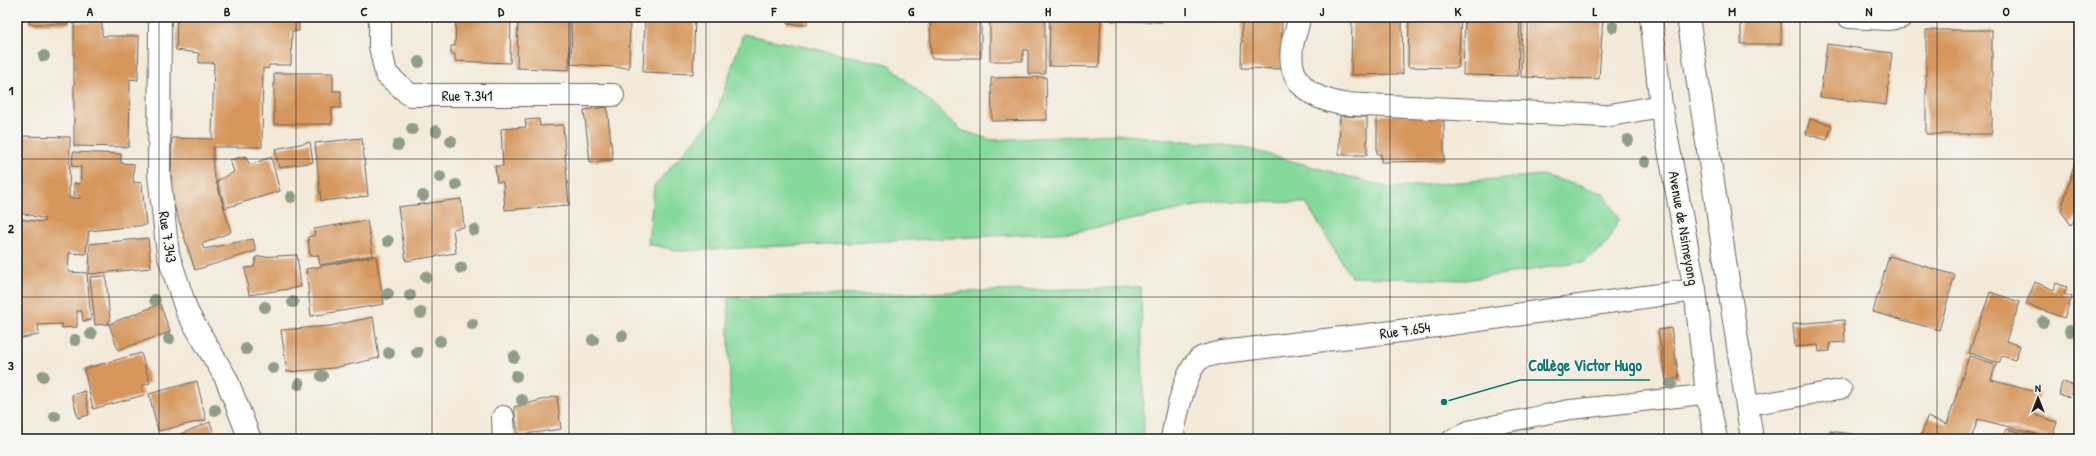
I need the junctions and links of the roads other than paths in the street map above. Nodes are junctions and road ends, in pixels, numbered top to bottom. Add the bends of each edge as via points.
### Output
1 (160, 17) edge
2 (380, 17) edge
3 (1298, 17) edge
4 (1651, 17) edge
5 (1688, 17) edge
6 (1849, 17) edge
7 (1901, 17) edge
8 (613, 95) dead end
9 (1661, 106) junction
10 (1695, 290) junction
11 (1842, 389) dead end
12 (1707, 394) junction
13 (1747, 406) junction
14 (503, 417) dead end
15 (250, 439) edge
16 (504, 439) edge
17 (1172, 439) edge
18 (1452, 439) edge
19 (1716, 439) edge
20 (1752, 439) edge

1 - 15 street, Rue 7.343 via 159,175 168,254 187,312 226,378
2 - 8 street, Rue 7.341 via 380,46 386,74 410,95
3 - 9 street via 1299,25 1293,40 1291,66 1297,80 1325,101 1343,104 1605,116
4 - 9 street, Avenue de Nsimeyong
5 - 13 street
6 - 7 street
9 - 10 street, Avenue de Nsimeyong
10 - 12 street, Avenue de Nsimeyong
10 - 17 street, Rue 7.654 via 1393,332 1222,352 1200,358 1190,373 1178,408
11 - 13 lane
12 - 18 lane via 1567,410 1470,430
12 - 19 street, Avenue de Nsimeyong
13 - 20 street
14 - 16 street

